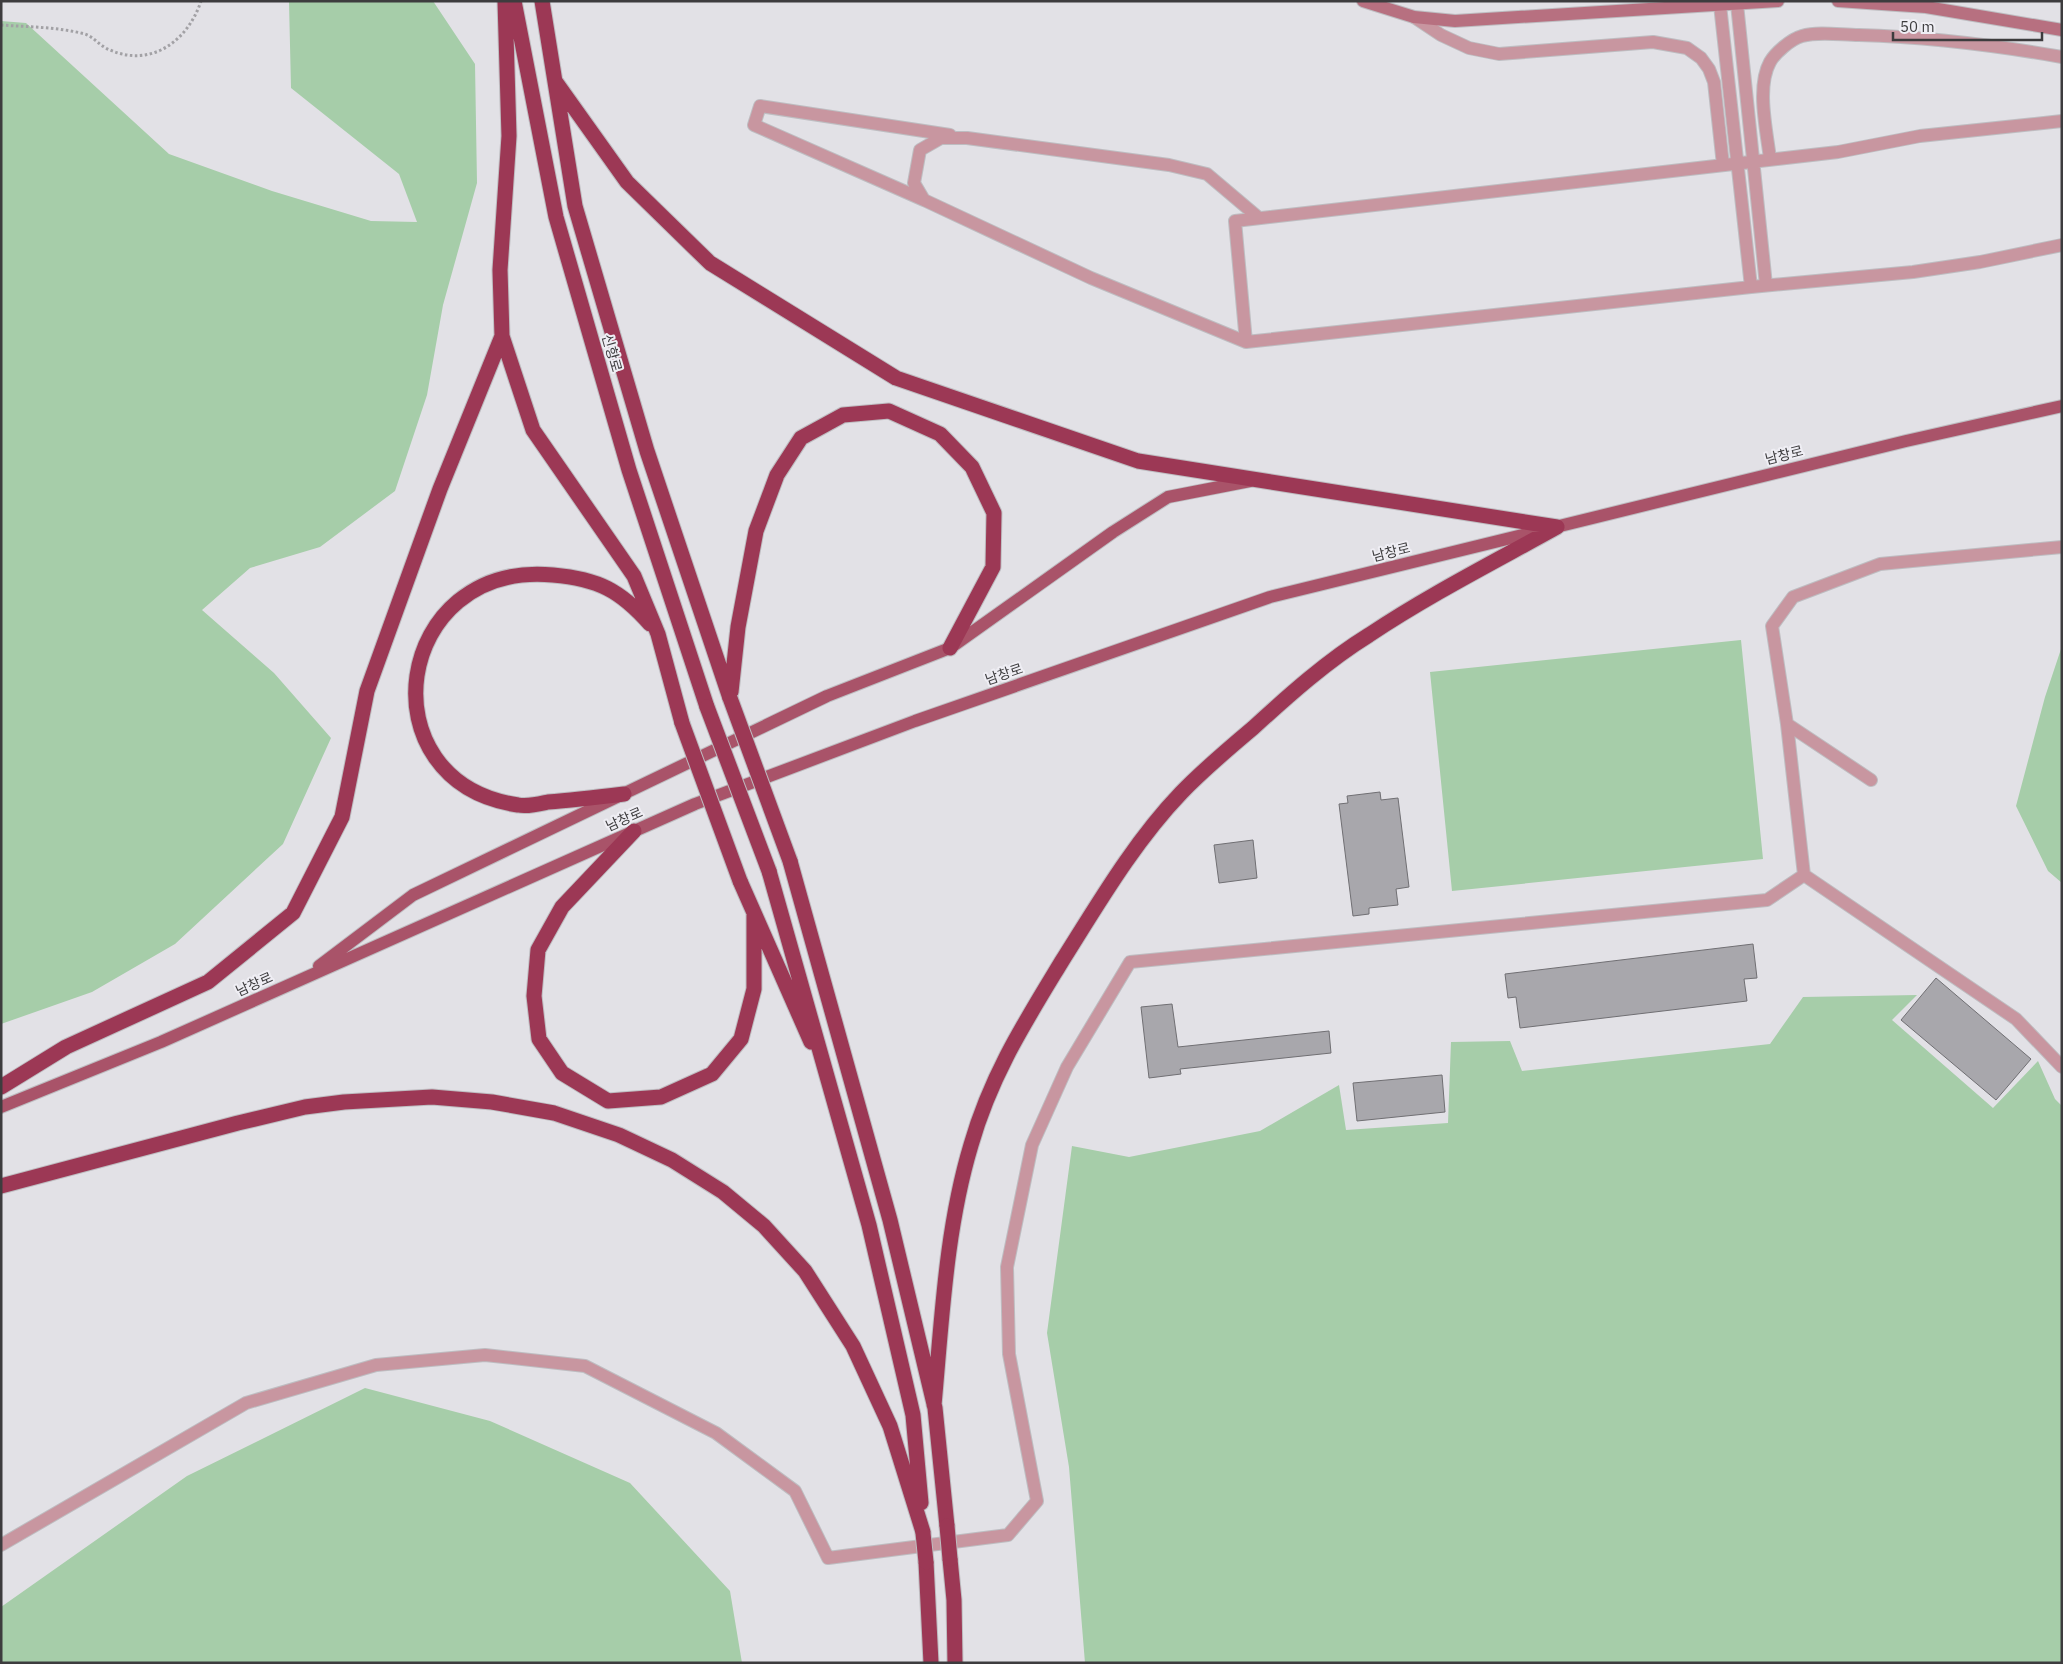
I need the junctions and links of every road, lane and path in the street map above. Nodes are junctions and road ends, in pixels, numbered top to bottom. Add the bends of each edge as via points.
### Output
1 (201, 1) edge
2 (505, 1) edge
3 (514, 1) edge
4 (542, 1) edge
5 (1363, 1) edge
6 (1778, 1) edge
7 (1838, 1) edge
8 (1737, 4) junction
9 (1720, 5) junction
10 (1414, 16) junction
11 (1, 25) edge
12 (2062, 30) edge
13 (2062, 57) edge
14 (555, 81) junction
15 (2062, 121) edge
16 (967, 138) junction
17 (1770, 159) junction
18 (1755, 161) junction
19 (1739, 163) junction
20 (1723, 165) junction
21 (924, 200) junction
22 (1259, 218) junction
23 (2062, 245) edge
24 (1766, 286) junction
25 (1751, 287) junction
26 (502, 336) junction
27 (1246, 342) junction
28 (2062, 406) edge
29 (1255, 480) junction
30 (1557, 526) junction
31 (2062, 547) edge
32 (658, 634) junction
33 (950, 648) junction
34 (730, 698) junction
35 (1787, 724) junction
36 (1871, 780) dead end
37 (624, 794) junction
38 (634, 831) junction
39 (1804, 875) junction
40 (754, 913) junction
41 (301, 979) junction
42 (2062, 1066) edge
43 (1, 1087) edge
44 (831, 1088) junction
45 (1, 1107) edge
46 (1, 1186) edge
47 (934, 1405) junction
48 (923, 1533) junction
49 (1, 1545) edge
50 (931, 1663) edge
51 (955, 1663) edge

1 - 11 path via 190,24 171,45 156,54 134,58 109,50 87,35
2 - 26 highway via 509,136 500,270
3 - 44 highway, 신항로, bridge via 556,217 629,470 707,707 770,871
4 - 14 highway, 신항로
5 - 10 main road
6 - 8 main road
7 - 12 main road via 1926,7
8 - 9 main road
8 - 18 street
9 - 10 main road via 1456,21
9 - 19 street
10 - 20 street via 1441,35 1469,48 1499,54 1653,42 1687,48 1701,58 1714,82
13 - 17 street via 1917,36 1801,36 1770,61 1764,82
14 - 29 highway via 627,182 710,263 896,378 1138,462
14 - 34 highway, 신항로 via 575,206 648,451
15 - 17 street via 1920,136 1838,152
16 - 21 street via 941,138 920,150 914,183
16 - 21 street via 760,106 754,125
16 - 22 street via 1169,165 1207,174
17 - 18 street
18 - 19 street
18 - 24 street
19 - 20 street
19 - 25 street
20 - 22 street
21 - 27 street via 1091,278
22 - 27 street via 1235,221
23 - 24 street via 1913,272
24 - 25 street
25 - 27 street
26 - 32 highway via 533,430 634,576
26 - 43 highway via 440,489 367,691 342,817 293,913 208,982 66,1047
28 - 30 main road, 남창로
29 - 30 highway
29 - 33 main road via 1168,497 1112,532
30 - 38 main road, 남창로 via 1270,597 915,721 696,804
30 - 47 highway via 1367,635 1313,676 1218,758 1180,794 1142,841 1096,906 1010,1046 984,1105 970,1147 957,1206 945,1288
31 - 35 street via 1880,564 1794,597 1772,626
32 - 37 highway via 642,614 613,589 579,577 542,574 505,578 476,588 449,607 429,635 416,670 417,716 432,755 450,775 483,796 520,806
32 - 40 highway, bridge via 682,723
33 - 34 highway via 994,567 994,513 972,467 940,434 889,411 843,415 801,438 777,475 756,531 738,627
33 - 37 main road via 827,696
34 - 47 highway, 신항로, bridge via 790,861 890,1220
35 - 36 street
35 - 39 street
37 - 41 main road via 413,895
38 - 40 highway via 562,907 538,950 534,996 539,1039 562,1073 608,1101 661,1097 712,1074 741,1039 754,989
38 - 41 main road, 남창로
39 - 42 street via 2016,1018
39 - 49 street via 1767,900 1130,962 1067,1067 1032,1145 1007,1277 1009,1354 1037,1502 1008,1535 828,1558 795,1491 716,1433 585,1366 485,1355 376,1365 246,1403
40 - 44 highway
41 - 45 main road, 남창로 via 161,1042
44 - 48 highway via 913,1414
46 - 48 highway via 238,1123 305,1107 344,1102 432,1097 492,1102 554,1113 619,1134 672,1160 723,1192 764,1226 804,1271 854,1346 890,1426
47 - 51 highway, bridge via 954,1600
48 - 50 highway, bridge

